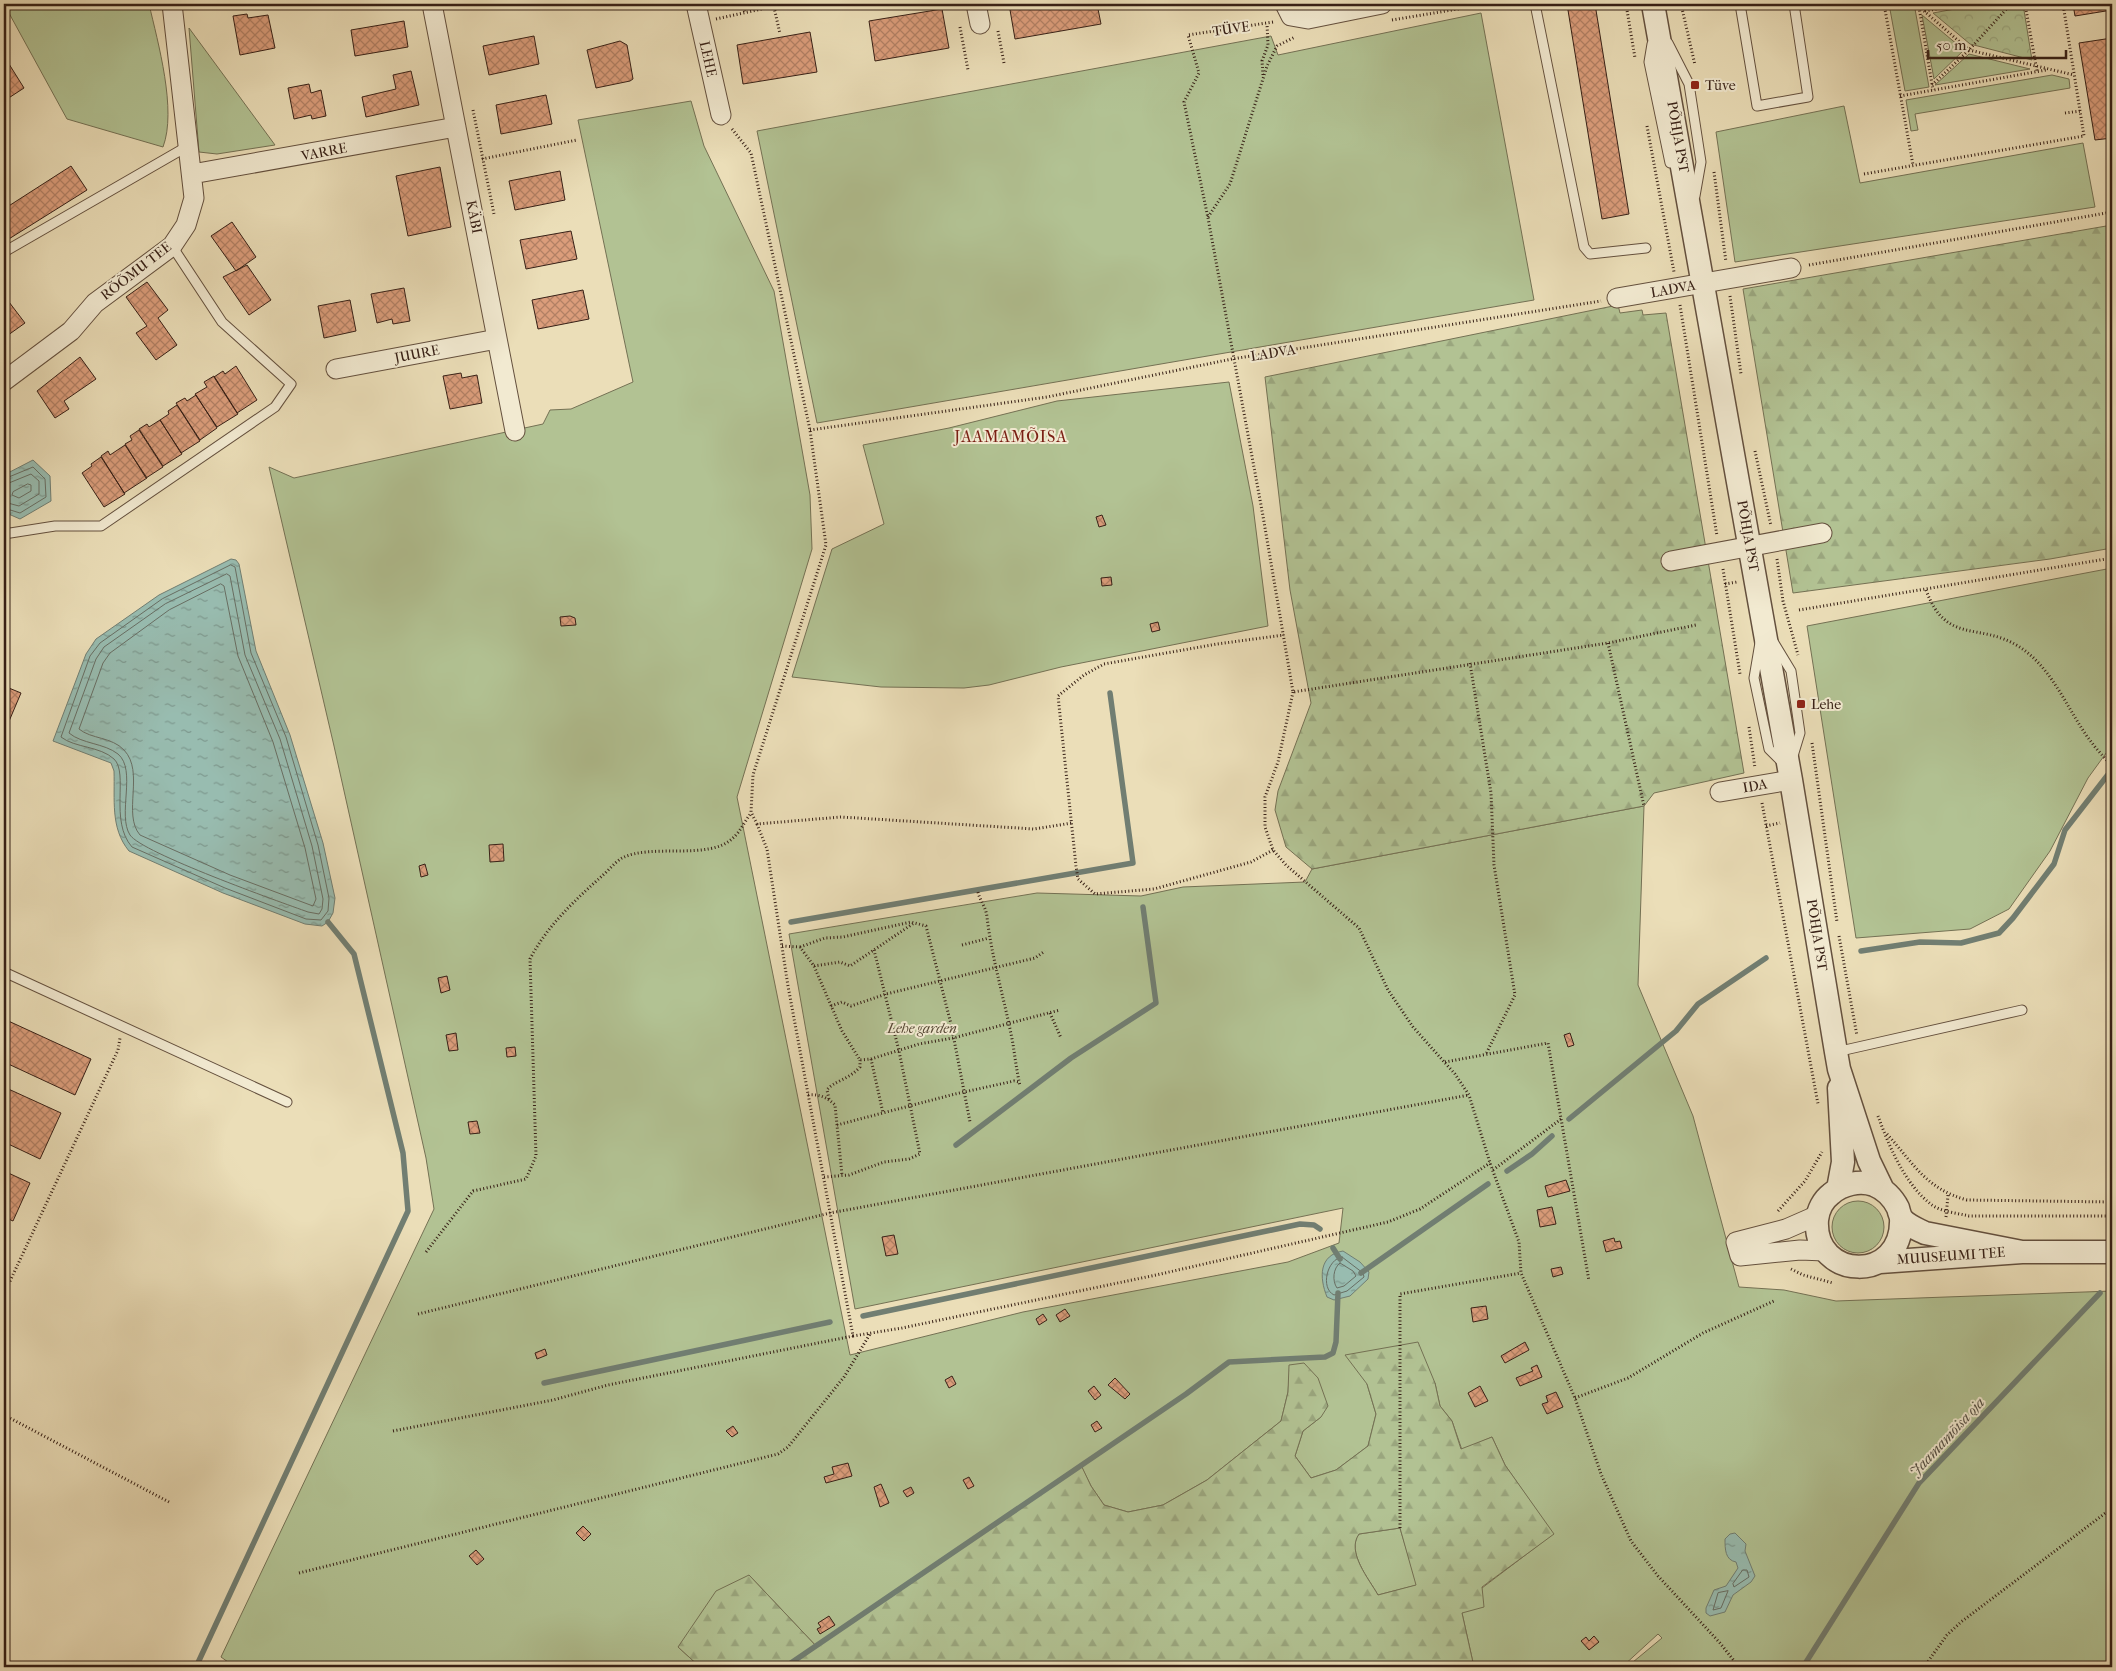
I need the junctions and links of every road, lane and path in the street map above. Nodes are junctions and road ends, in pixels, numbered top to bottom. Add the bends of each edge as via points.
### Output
1 (172, 4) edge
2 (432, 4) edge
3 (696, 4) edge
4 (742, 4) edge
5 (784, 4) edge
6 (914, 4) edge
7 (976, 4) edge
8 (1382, 4) edge
9 (1535, 4) edge
10 (1681, 4) edge
11 (1740, 4) edge
12 (1794, 4) edge
13 (1884, 4) edge
14 (1966, 4) edge
15 (2011, 4) edge
16 (2025, 4) edge
17 (2063, 4) edge
18 (1917, 5) edge
19 (774, 7) junction
20 (915, 10) dead end
21 (1924, 11) junction
22 (1655, 12) edge
23 (745, 14) junction
24 (1283, 14) edge
25 (715, 20) dead end
26 (959, 23) dead end
27 (980, 24) dead end
28 (1267, 24) junction
29 (780, 34) dead end
30 (1295, 36) dead end
31 (1969, 50) junction
32 (2036, 66) junction
33 (2049, 69) junction
34 (968, 70) dead end
35 (2037, 71) junction
36 (1697, 74) dead end
37 (2074, 75) junction
38 (1263, 78) junction
39 (1932, 85) junction
40 (1933, 90) junction
41 (1900, 96) junction
42 (2080, 111) junction
43 (2066, 113) dead end
44 (720, 114) joint
45 (456, 127) junction
46 (577, 140) dead end
47 (189, 146) junction
48 (463, 163) junction
49 (1913, 166) junction
50 (1714, 169) dead end
51 (192, 174) junction
52 (1864, 174) dead end
53 (2112, 212) edge
54 (1692, 216) junction
55 (1208, 218) junction
56 (172, 246) junction
57 (1646, 248) dead end
58 (4, 252) edge
59 (1791, 268) joint
60 (1728, 279) junction
61 (1704, 283) junction
62 (1617, 298) joint
63 (498, 339) junction
64 (1232, 359) junction
65 (336, 369) dead end
66 (1742, 380) dead end
67 (4, 381) edge
68 (516, 430) dead end
69 (810, 430) junction
70 (1754, 445) dead end
71 (1822, 533) dead end
72 (4, 534) edge
73 (1774, 542) junction
74 (1750, 547) junction
75 (2112, 558) edge
76 (1671, 561) dead end
77 (1926, 590) junction
78 (1798, 610) dead end
79 (1696, 625) dead end
80 (1284, 635) junction
81 (1608, 643) junction
82 (1470, 663) junction
83 (1800, 663) dead end
84 (1293, 692) junction
85 (1812, 739) dead end
86 (2112, 766) edge
87 (1790, 775) junction
88 (1720, 792) dead end
89 (1644, 806) dead end
90 (751, 812) junction
91 (1072, 823) junction
92 (757, 824) junction
93 (1273, 850) junction
94 (978, 892) dead end
95 (914, 923) junction
96 (1837, 924) dead end
97 (1839, 934) dead end
98 (989, 938) junction
99 (962, 945) dead end
100 (782, 946) junction
101 (800, 947) junction
102 (874, 950) junction
103 (1045, 951) dead end
104 (814, 966) junction
105 (995, 968) junction
106 (4, 972) edge
107 (940, 981) junction
108 (886, 994) junction
109 (832, 1006) junction
110 (1060, 1010) dead end
111 (2022, 1010) dead end
112 (1050, 1013) junction
113 (1008, 1024) junction
114 (122, 1025) junction
115 (953, 1038) junction
116 (1061, 1038) dead end
117 (1858, 1046) junction
118 (899, 1051) junction
119 (1486, 1054) junction
120 (860, 1060) junction
121 (871, 1060) junction
122 (1837, 1060) junction
123 (1444, 1062) junction
124 (964, 1092) junction
125 (808, 1094) junction
126 (1469, 1095) junction
127 (830, 1099) junction
128 (287, 1102) dead end
129 (910, 1105) junction
130 (1874, 1108) dead end
131 (883, 1113) junction
132 (1561, 1119) junction
133 (970, 1122) dead end
134 (837, 1125) junction
135 (1883, 1131) junction
136 (1490, 1163) junction
137 (1493, 1170) junction
138 (842, 1175) junction
139 (824, 1178) junction
140 (1838, 1189) junction
141 (1883, 1190) junction
142 (2112, 1202) edge
143 (830, 1213) junction
144 (1818, 1215) junction
145 (2112, 1216) edge
146 (1901, 1218) junction
147 (1825, 1251) junction
148 (426, 1252) dead end
149 (2022, 1252) junction
150 (2112, 1252) edge
151 (1880, 1262) junction
152 (1521, 1273) junction
153 (1589, 1281) dead end
154 (4, 1294) edge
155 (1774, 1301) dead end
156 (418, 1314) dead end
157 (870, 1334) junction
158 (853, 1336) junction
159 (1575, 1398) junction
160 (4, 1415) edge
161 (393, 1431) dead end
162 (169, 1502) dead end
163 (2112, 1508) edge
164 (1400, 1528) dead end
165 (299, 1573) dead end
166 (1739, 1667) edge
167 (1924, 1667) edge

1 - 47 street, RÕÕMU TEE
2 - 45 street, KÄBI
3 - 44 street, LEHE
4 - 23 path
5 - 19 path
6 - 20 path
7 - 27 street
8 - 24 street via 1308,19
9 - 57 lane via 1584,247 1590,254 1598,255
10 - 36 path
11 - 12 lane via 1757,106 1808,97
13 - 41 path
14 - 21 path
15 - 31 path
16 - 32 path
17 - 37 path
18 - 21 path
18 - 39 path
19 - 23 path
19 - 29 path
21 - 31 path
22 - 54 street, PÕHJA PST
22 - 54 lane via 1649,62 1673,176
23 - 25 path
24 - 28 path, TÜVE
26 - 34 path
28 - 38 path via 1268,45 1262,61
28 - 55 path, TÜVE via 1188,35 1199,73 1184,102
30 - 38 path via 1277,46
31 - 32 path
31 - 39 path
32 - 33 path
32 - 35 path
33 - 35 path
33 - 37 path
35 - 40 path
37 - 42 path
38 - 55 path via 1230,184
39 - 40 path
40 - 41 path
41 - 49 path
42 - 43 path
42 - 49 path via 2084,136
44 - 69 path via 751,153
45 - 48 street, KÄBI
45 - 51 street, VARRE
46 - 48 path
47 - 51 street, RÕÕMU TEE
47 - 58 lane
48 - 63 street, KÄBI
49 - 52 path
50 - 60 path
51 - 56 street, RÕÕMU TEE via 194,198 186,225
53 - 59 path
54 - 61 street, PÕHJA PST
55 - 64 path
56 - 67 street, RÕÕMU TEE via 95,303 71,331
56 - 72 lane via 222,322 291,384 275,406 101,526 55,526
59 - 60 street, LADVA
60 - 61 street, LADVA
60 - 66 path
61 - 62 street, LADVA
61 - 74 street, PÕHJA PST
62 - 64 path, LADVA
63 - 65 street, JUURE
63 - 68 street, KÄBI
64 - 69 path, LADVA via 1047,398
64 - 80 path
69 - 90 path via 826,545 753,775
70 - 73 path
71 - 73 street
73 - 74 street
73 - 83 path via 1784,601
74 - 76 street
74 - 87 street, PÕHJA PST
75 - 77 path
77 - 78 path
77 - 86 path via 1932,609 1943,620 2017,645 2037,660 2092,744
79 - 81 path
80 - 84 path
80 - 91 path via 1104,664 1058,696
81 - 82 path
81 - 89 path
82 - 84 path
82 - 119 path via 1491,793 1494,865 1515,988 1515,995
84 - 93 path via 1278,762 1265,797 1264,828
85 - 96 path
87 - 88 street, IDA
87 - 122 street, PÕHJA PST
90 - 92 path
90 - 148 path via 733,839 716,847 686,852 651,851 622,858 575,900 542,936 530,959 536,1156 526,1179 473,1191
91 - 92 path via 1034,829 841,817
91 - 93 path via 1078,880 1095,894 1154,889 1251,862
92 - 100 path via 767,849
93 - 123 path via 1359,928 1388,990 1413,1027
94 - 98 path via 987,916
95 - 101 path via 825,938
95 - 102 path
95 - 107 path via 926,926 930,934
97 - 117 path
98 - 99 path
98 - 105 path
100 - 101 path
100 - 125 path
101 - 104 path
102 - 104 path via 850,966 840,962
102 - 108 path
103 - 105 path via 1035,958
104 - 109 path
105 - 107 path
105 - 113 path
106 - 114 lane
107 - 108 path
107 - 115 path
108 - 109 path via 852,1006 842,1002
108 - 118 path
109 - 120 path via 842,1031
110 - 112 path
111 - 117 lane
112 - 113 path
112 - 116 path
113 - 115 path
113 - 124 path via 1019,1084 1014,1082
114 - 128 lane
114 - 154 path via 118,1050
115 - 118 path
115 - 124 path
117 - 122 lane
118 - 121 path
118 - 129 path
119 - 123 path
119 - 132 path via 1548,1043
120 - 121 path
120 - 127 path via 860,1067 854,1074 830,1086
121 - 131 path
122 - 140 street, PÕHJA PST via 1842,1162
122 - 141 street, PÕHJA PST via 1869,1161
123 - 126 path
124 - 129 path
124 - 133 path
125 - 127 path
125 - 139 path
126 - 136 path
126 - 143 path
127 - 134 path via 835,1105
129 - 131 path
129 - 138 path via 920,1154 909,1160 884,1162
130 - 135 path
131 - 134 path
132 - 137 path
132 - 153 path
134 - 138 path
135 - 142 path via 1923,1176 1948,1195 1967,1200
135 - 145 path via 1918,1191 1932,1205 1946,1211 1969,1216
136 - 137 path
136 - 157 path via 1420,1209 1388,1222 1146,1277
137 - 152 path via 1519,1242
138 - 139 path
139 - 143 path
140 - 141 street via 1861,1183
140 - 144 street via 1825,1200
141 - 146 street, MUUSEUMI TEE via 1894,1202
143 - 156 path
143 - 158 path
144 - 147 street via 1819,1240
144 - 147 street via 1786,1229 1736,1242 1740,1256
146 - 149 street, MUUSEUMI TEE via 1925,1232
146 - 151 street, MUUSEUMI TEE via 1900,1238 1895,1248
147 - 151 street, MUUSEUMI TEE via 1834,1259 1857,1267
149 - 150 street, MUUSEUMI TEE
149 - 151 street, MUUSEUMI TEE
152 - 159 path
152 - 164 path via 1400,1294
155 - 159 path via 1703,1333 1628,1378
157 - 158 path
157 - 165 path via 844,1377 788,1447 778,1454
158 - 161 path
159 - 166 path via 1601,1474 1631,1541
160 - 162 path
163 - 167 path via 1962,1622 1947,1635

